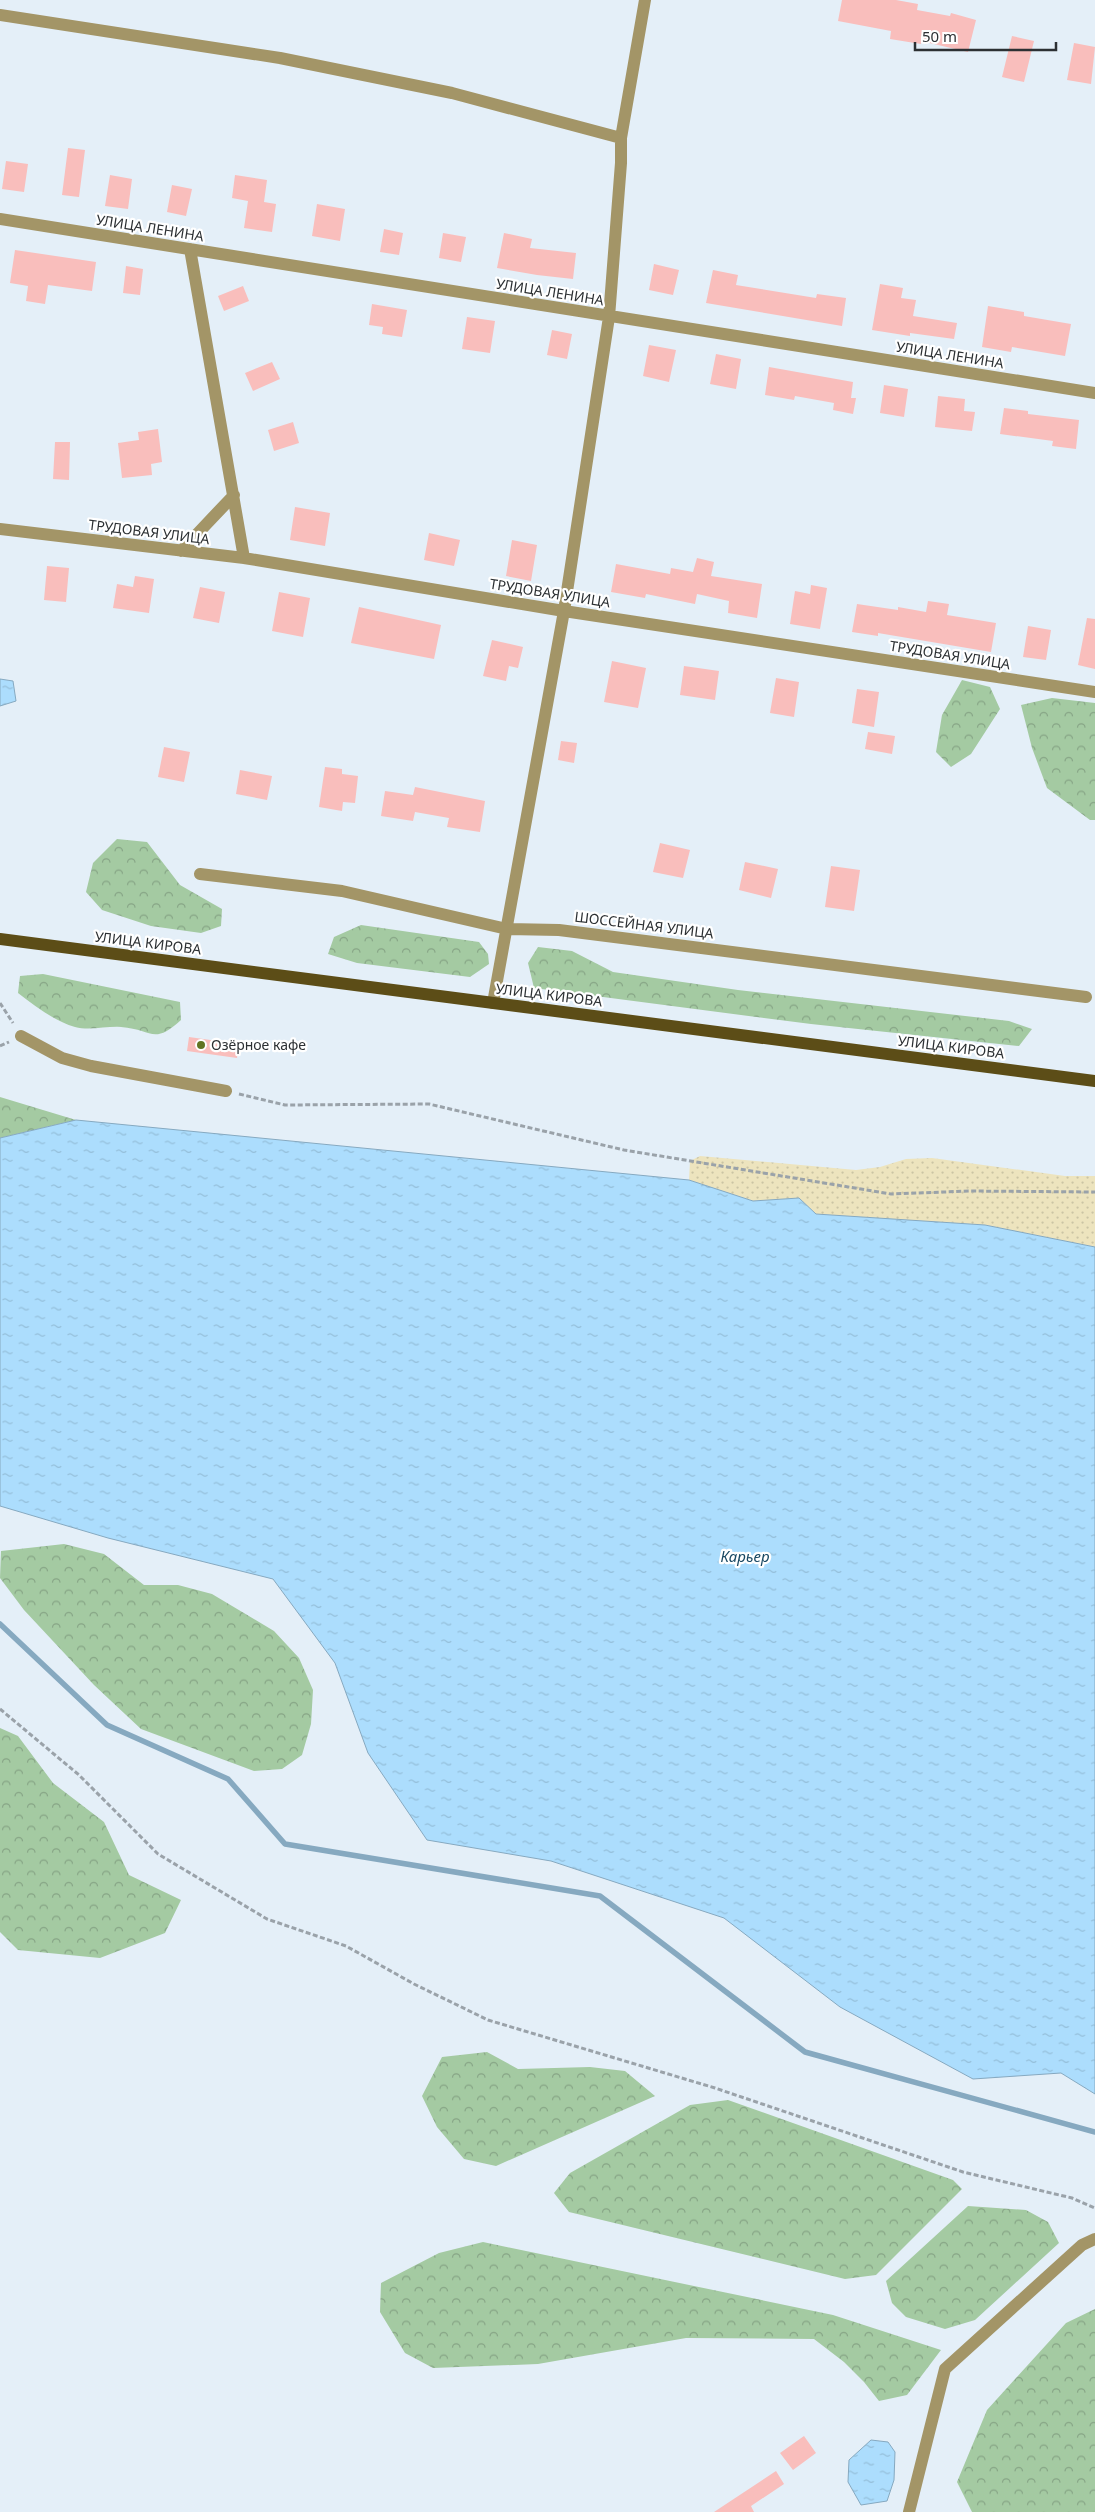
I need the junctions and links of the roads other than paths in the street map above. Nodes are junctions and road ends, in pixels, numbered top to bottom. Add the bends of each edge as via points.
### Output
1 (645, 0) edge
2 (0, 15) edge
3 (620, 138) junction
4 (0, 219) edge
5 (190, 250) junction
6 (609, 317) junction
7 (1095, 393) edge
8 (234, 495) junction
9 (0, 529) edge
10 (181, 551) junction
11 (244, 558) junction
12 (564, 611) junction
13 (1095, 692) edge
14 (200, 874) dead end
15 (506, 929) junction
16 (0, 939) edge
17 (1086, 997) dead end
18 (493, 1003) junction
19 (21, 1036) road end
20 (1095, 1081) edge
21 (226, 1091) road end
22 (1095, 2239) edge
23 (909, 2512) edge

1 - 3 street
2 - 3 street via 299,62 452,93
3 - 6 street via 621,163
4 - 5 street, УЛИЦА ЛЕНИНА
5 - 6 street, УЛИЦА ЛЕНИНА
5 - 8 street
6 - 7 street, УЛИЦА ЛЕНИНА
6 - 12 street
8 - 10 street
8 - 11 street
9 - 10 street, ТРУДОВАЯ УЛИЦА
10 - 11 street, ТРУДОВАЯ УЛИЦА
11 - 12 street, ТРУДОВАЯ УЛИЦА
12 - 13 street, ТРУДОВАЯ УЛИЦА
12 - 15 street
14 - 15 street, ШОССЕЙНАЯ УЛИЦА via 342,891
15 - 17 street, ШОССЕЙНАЯ УЛИЦА via 559,930
15 - 18 street
16 - 18 main road, УЛИЦА КИРОВА
18 - 20 main road, УЛИЦА КИРОВА
19 - 21 street via 62,1058 91,1066
22 - 23 street via 1082,2245 945,2369

